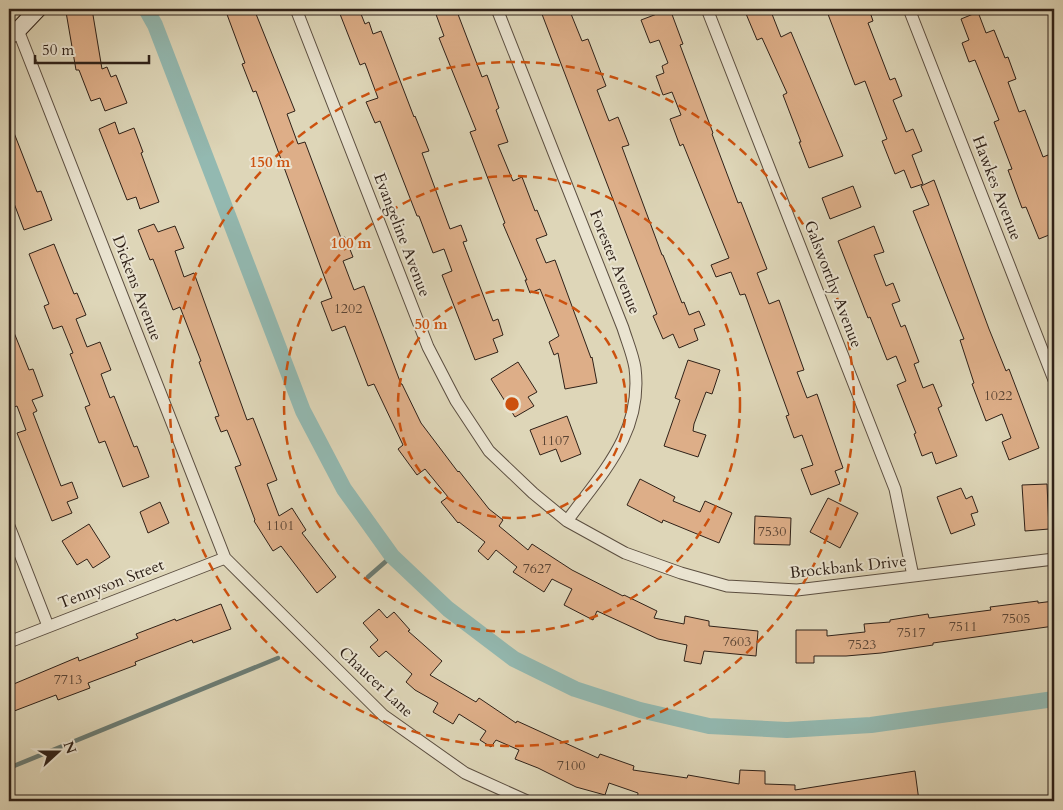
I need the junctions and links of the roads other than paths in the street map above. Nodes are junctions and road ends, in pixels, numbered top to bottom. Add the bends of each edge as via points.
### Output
1 (38, 9) edge
2 (296, 9) edge
3 (497, 9) edge
4 (707, 9) edge
5 (909, 9) edge
6 (13, 33) edge
7 (1054, 380) edge
8 (568, 521) junction
9 (9, 526) edge
10 (225, 558) junction
11 (1054, 559) edge
12 (913, 576) junction
13 (48, 626) junction
14 (9, 642) edge
15 (527, 801) edge

1 - 6 street
2 - 8 street, Evangeline Avenue via 428,347 456,401 489,451
3 - 8 street, Forester Avenue via 623,328 635,366 633,414 621,445
4 - 12 street, Galsworthy Avenue via 895,489
5 - 7 street, Hawkes Avenue
6 - 10 street, Dickens Avenue
8 - 12 street, Brockbank Drive via 625,553 728,586 797,590
9 - 13 street
10 - 13 street, Tennyson Street
10 - 15 street, Chaucer Lane via 383,715 465,773
11 - 12 street, Brockbank Drive
13 - 14 street, Tennyson Street

